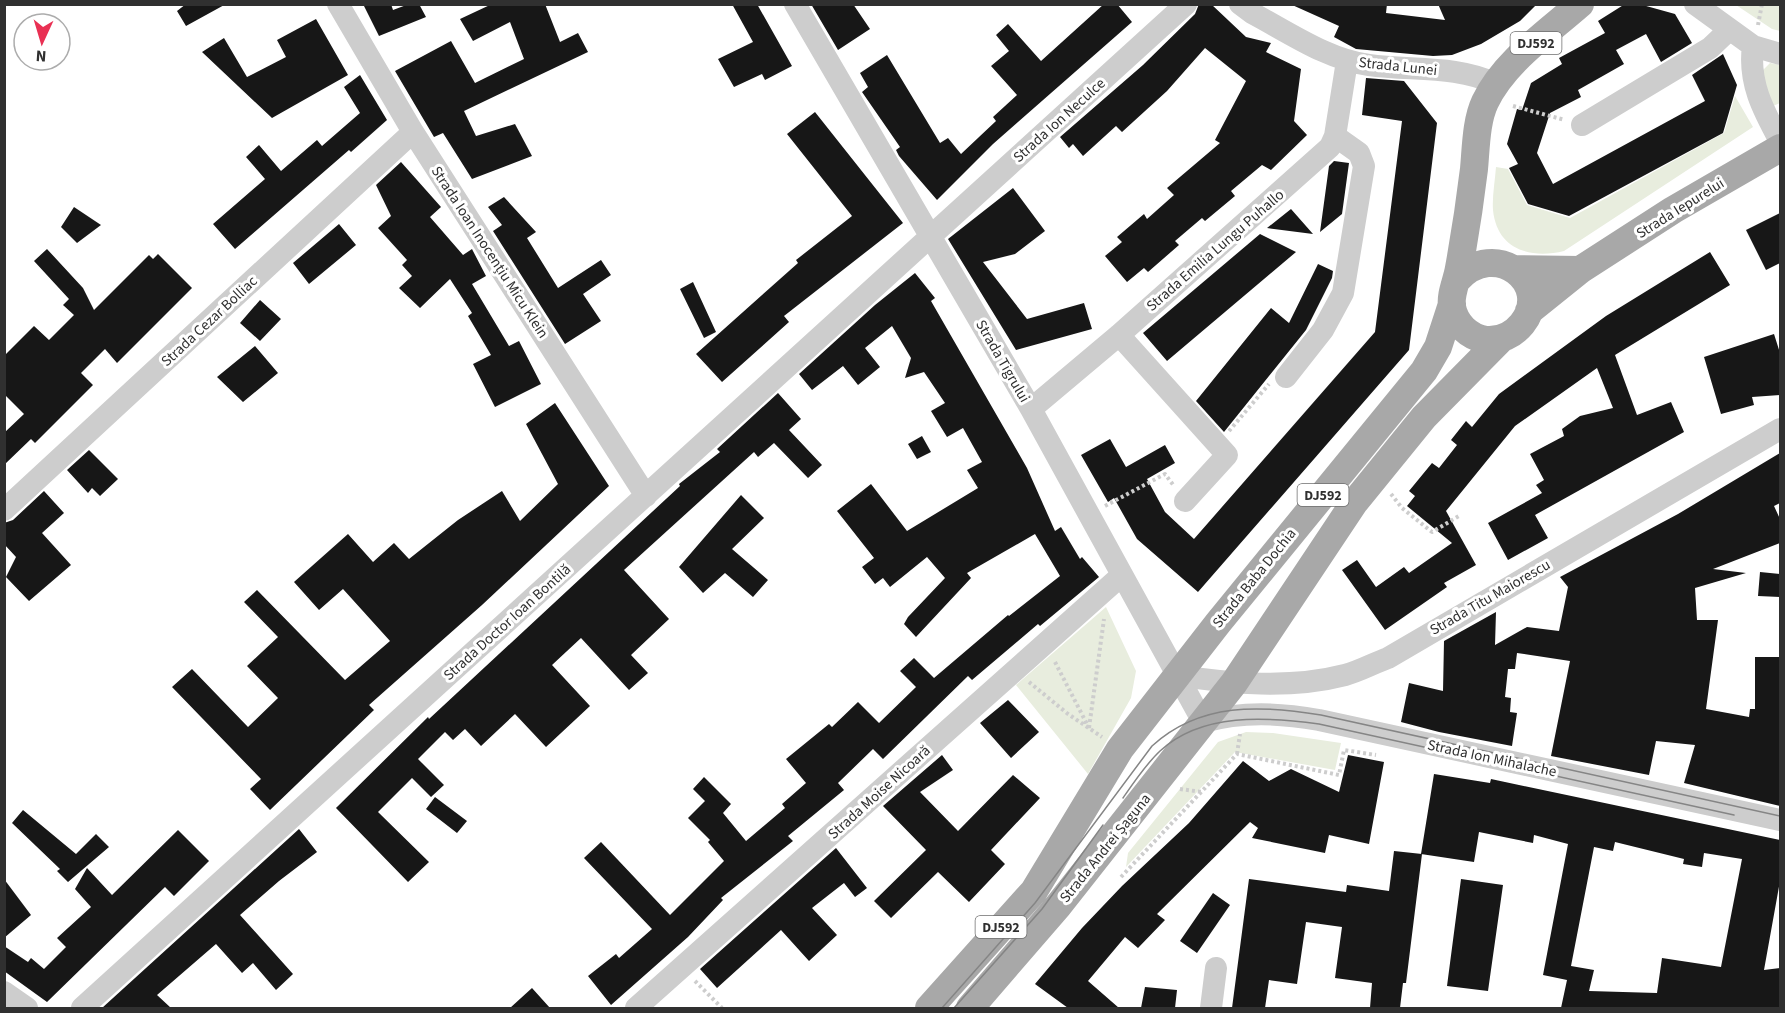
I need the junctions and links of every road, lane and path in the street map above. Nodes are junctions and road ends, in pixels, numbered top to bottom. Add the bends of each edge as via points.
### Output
1 (338, 4) edge
2 (795, 4) edge
3 (1186, 4) edge
4 (1240, 4) edge
5 (1580, 4) edge
6 (1695, 4) edge
7 (1729, 30) junction
8 (1753, 46) junction
9 (1780, 54) edge
10 (1347, 61) junction
11 (1496, 84) junction
12 (1513, 106) dead end
13 (1582, 125) joint
14 (413, 132) junction
15 (1335, 136) junction
16 (1780, 141) edge
17 (1780, 148) edge
18 (1468, 212) junction
19 (932, 236) junction
20 (1508, 266) junction
21 (1580, 270) junction
22 (1454, 292) junction
23 (1529, 311) junction
24 (1119, 335) junction
25 (1501, 339) junction
26 (1286, 377) joint
27 (1031, 409) junction
28 (1780, 429) edge
29 (1218, 444) junction
30 (1391, 494) dead end
31 (646, 496) junction
32 (1185, 501) joint
33 (4, 510) edge
34 (1089, 515) junction
35 (1459, 516) dead end
36 (1122, 575) junction
37 (1105, 615) dead end
38 (1045, 644) junction
39 (1012, 673) junction
40 (1176, 675) junction
41 (1234, 683) junction
42 (1203, 722) junction
43 (1242, 727) dead end
44 (1089, 728) junction
45 (1110, 742) dead end
46 (1237, 754) junction
47 (1378, 756) dead end
48 (1173, 789) dead end
49 (1202, 792) junction
50 (1780, 820) edge
51 (1121, 877) dead end
52 (682, 968) junction
53 (1216, 968) dead end
54 (4, 992) edge
55 (975, 1005) edge
56 (27, 1008) edge
57 (82, 1008) edge
58 (636, 1008) edge
59 (722, 1008) edge
60 (929, 1008) edge
61 (1211, 1008) edge

1 - 14 street, Strada Ioan Inocențiu Micu Klein
2 - 19 street, Strada Tigrului
3 - 19 street, Strada Ion Neculce
4 - 10 street, Strada Lunei
5 - 11 main road, DJ592
6 - 7 street
7 - 8 street
7 - 13 street via 1710,48
8 - 9 street
8 - 16 street via 1750,64 1754,86
10 - 11 street, Strada Lunei via 1461,72
10 - 15 street, Strada Emilia Lungu Puhallo
11 - 18 main road, DJ592 via 1479,125
12 - 13 path
14 - 31 street, Strada Ioan Inocențiu Micu Klein
14 - 33 street, Strada Cezar Bolliac
15 - 24 street, Strada Emilia Lungu Puhallo via 1317,160
15 - 26 street via 1359,153 1364,166 1343,293 1323,330
17 - 21 main road, Strada Iepurelui
18 - 20 main road via 1480,236
18 - 22 main road, DJ592
19 - 27 street, Strada Tigrului
19 - 31 street, Strada Doctor Ioan Bontilă
20 - 21 main road
20 - 22 main road via 1489,261 1476,264 1465,271
20 - 23 main road via 1527,286
21 - 23 main road, Strada Iepurelui
22 - 25 main road via 1454,315 1467,332 1488,340
22 - 40 main road, Strada Baba Dochia / DJ592 via 1438,347 1424,371
23 - 25 main road, DJ592 via 1514,333
24 - 27 street, Strada Emilia Lungu Puhallo
24 - 29 street
25 - 41 main road, DJ592 via 1424,417 1354,503
26 - 29 path via 1279,372
27 - 34 street, Strada Tigrului
28 - 41 street, Strada Titu Maiorescu via 1388,658 1317,681
29 - 32 street via 1227,455
30 - 35 path via 1432,532
31 - 57 street, Strada Doctor Ioan Bontilă
32 - 34 path via 1165,474
34 - 36 street, Strada Tigrului
36 - 38 street, Strada Moise Nicoară
36 - 40 street, Strada Tigrului
37 - 44 path
38 - 39 street, Strada Moise Nicoară
38 - 44 path
39 - 44 path via 1032,683
39 - 52 street, Strada Moise Nicoară
40 - 41 street, Strada Titu Maiorescu
40 - 42 street, Strada Tigrului
40 - 60 main road, Strada Andrei Șaguna / DJ592 via 1120,749 1034,891
41 - 42 main road, Strada Andrei Șaguna / DJ592
42 - 50 street, Strada Ion Mihalache via 1267,713 1319,720
42 - 55 main road, Strada Andrei Șaguna / DJ592
43 - 46 path
44 - 45 path
46 - 47 path via 1339,775 1344,750
46 - 49 path
48 - 49 path
49 - 51 path
52 - 58 street, Strada Moise Nicoară
52 - 59 path
53 - 61 street
54 - 56 street

